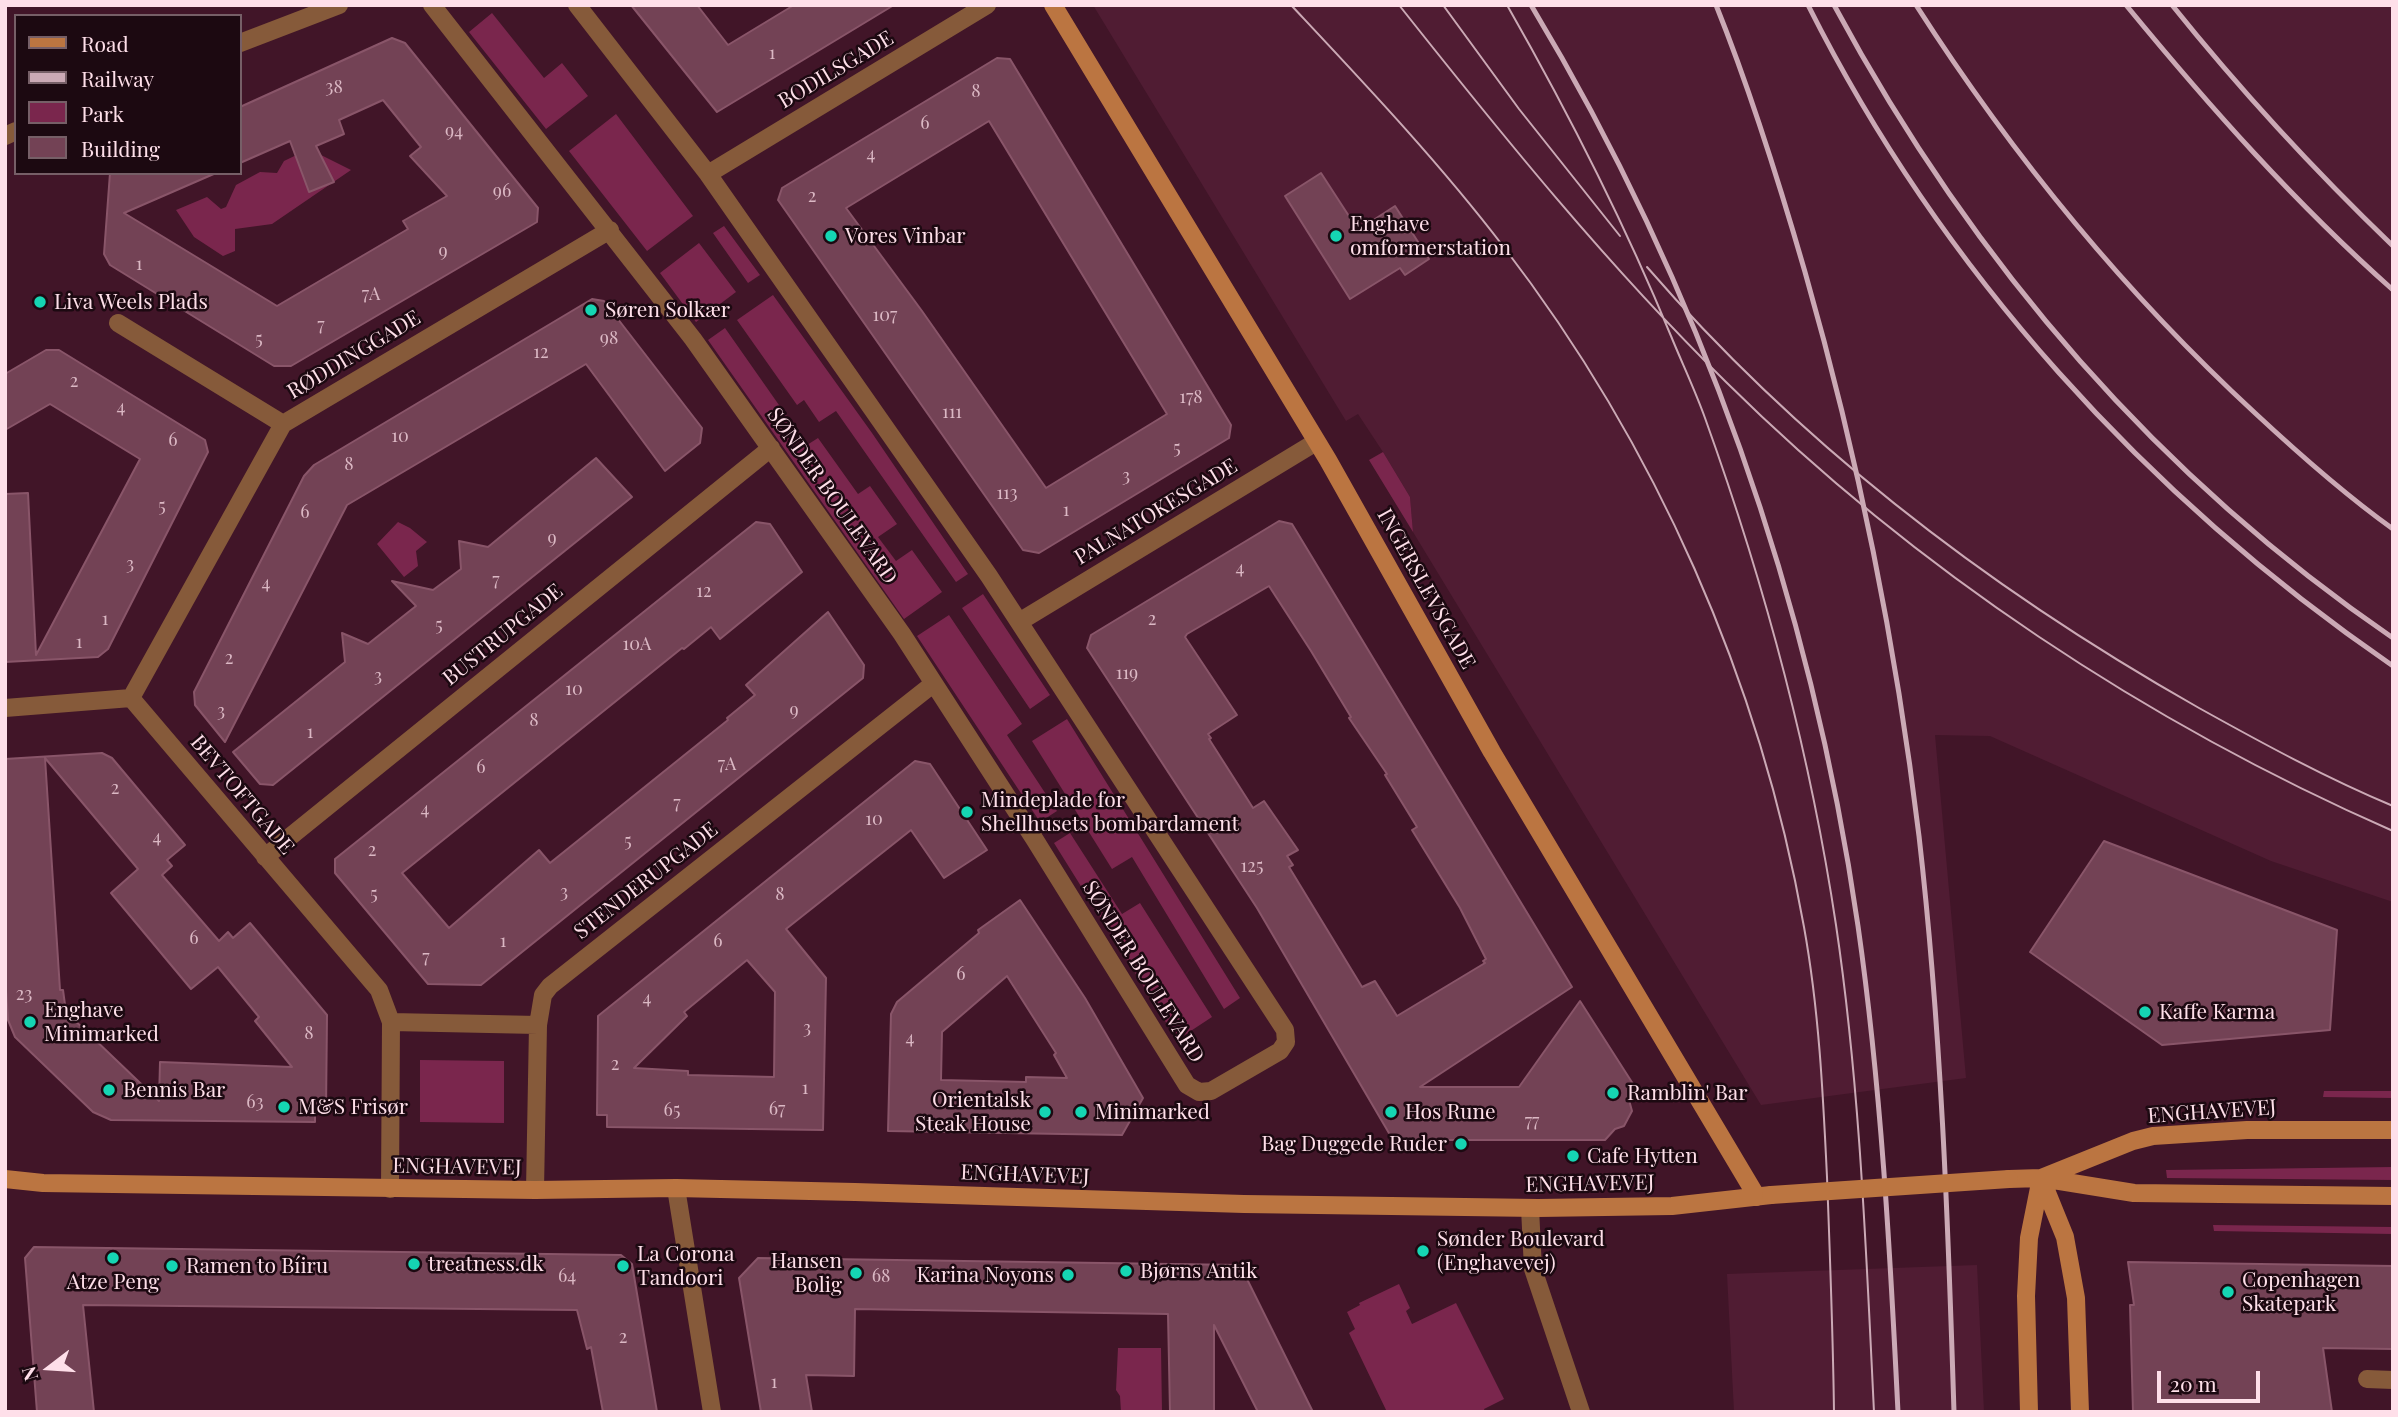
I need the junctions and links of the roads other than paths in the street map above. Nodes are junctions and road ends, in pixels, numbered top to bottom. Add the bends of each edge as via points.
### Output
1 (339, 5) edge
2 (432, 5) edge
3 (577, 5) edge
4 (988, 5) edge
5 (1053, 5) edge
6 (242, 42) edge
7 (708, 174) junction
8 (610, 230) junction
9 (118, 323) dead end
10 (283, 424) junction
11 (1316, 442) junction
12 (771, 448) junction
13 (1019, 622) junction
14 (933, 684) junction
15 (131, 698) junction
16 (5, 708) edge
17 (265, 857) junction
18 (391, 1021) junction
19 (538, 1024) junction
20 (2393, 1130) edge
21 (2041, 1178) junction
22 (5, 1180) edge
23 (676, 1188) junction
24 (390, 1189) junction
25 (535, 1190) junction
26 (1764, 1196) junction
27 (2393, 1196) edge
28 (1530, 1208) junction
29 (2367, 1379) dead end
30 (2393, 1380) edge
31 (712, 1412) edge
32 (1581, 1412) edge
33 (2029, 1412) edge
34 (2080, 1412) edge

1 - 6 street
2 - 8 street, SØNDER BOULEVARD
3 - 7 street, SØNDER BOULEVARD
4 - 7 street, BODILSGADE
5 - 11 street, INGERSLEVSGADE
7 - 13 street, SØNDER BOULEVARD
8 - 10 street, RØDDINGGADE
8 - 12 street, SØNDER BOULEVARD
9 - 10 street
10 - 15 street, RØDDINGGADE
11 - 13 street, PALNATOKESGADE
11 - 26 street, INGERSLEVSGADE via 1492,752
12 - 14 street, SØNDER BOULEVARD
12 - 17 street, BUSTRUPGADE
13 - 14 street, SØNDER BOULEVARD via 1285,1031 1286,1042 1280,1051 1211,1091 1187,1086
14 - 19 street, STENDERUPGADE via 550,986 543,995
15 - 16 street
15 - 17 street, BEVTOFTGADE
17 - 18 street, BEVTOFTGADE via 379,990
18 - 19 street
18 - 24 street, BEVTOFTGADE
19 - 25 street, STENDERUPGADE
20 - 21 street, ENGHAVEVEJ via 2247,1130 2153,1136
21 - 26 street, ENGHAVEVEJ, bridge
21 - 27 street, ENGHAVEVEJ via 2134,1193
21 - 33 street via 2029,1238 2026,1296
21 - 34 street via 2065,1237 2076,1298
22 - 24 street, ENGHAVEVEJ
23 - 25 street, ENGHAVEVEJ
23 - 28 street, ENGHAVEVEJ via 1244,1205
23 - 31 street
24 - 25 street, ENGHAVEVEJ
26 - 28 street, ENGHAVEVEJ via 1672,1206
28 - 32 street via 1533,1269
29 - 30 street

